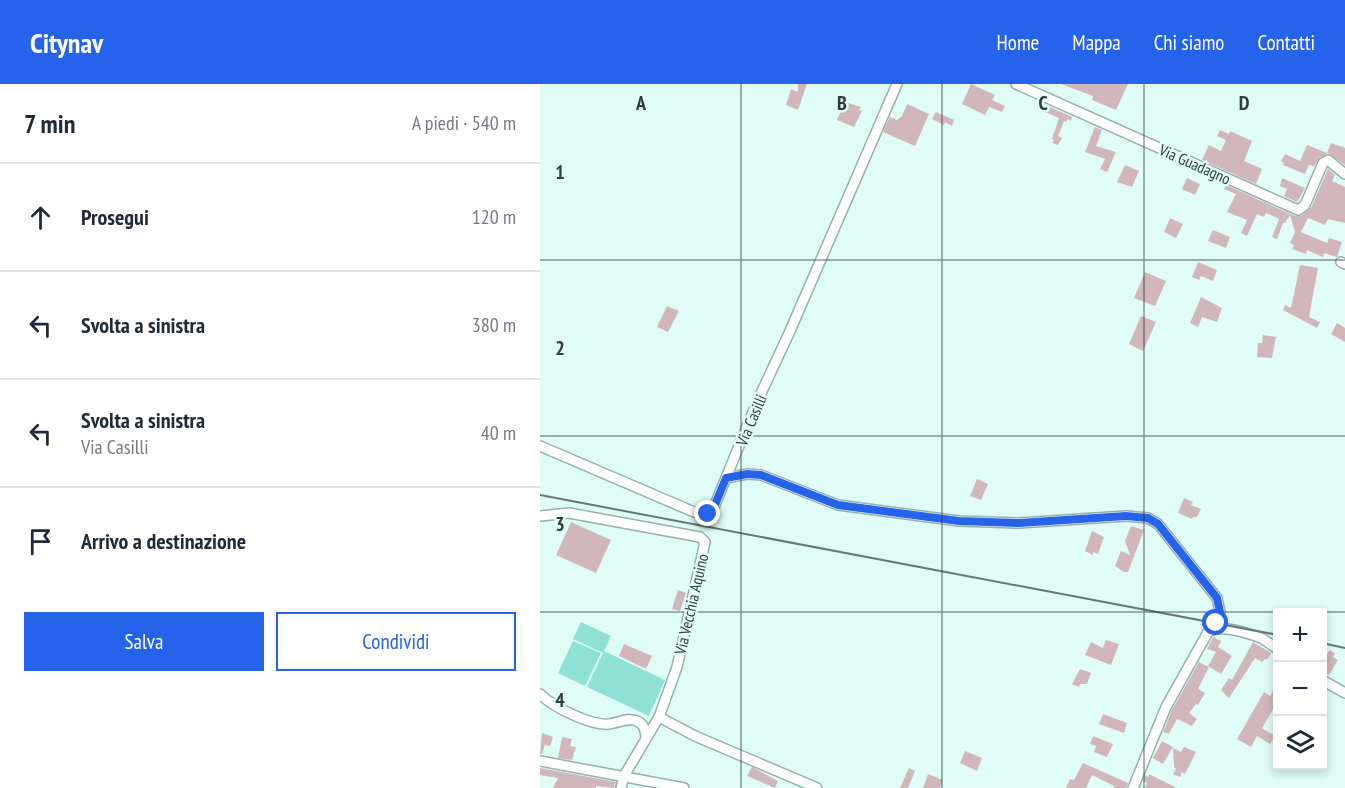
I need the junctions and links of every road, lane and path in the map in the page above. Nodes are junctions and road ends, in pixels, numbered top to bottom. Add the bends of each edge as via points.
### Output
1 (897, 84) edge
2 (1016, 84) edge
3 (1345, 174) edge
4 (540, 446) edge
5 (726, 478) junction
6 (540, 516) edge
7 (1212, 629) junction
8 (1273, 646) edge
9 (1327, 682) edge
10 (1345, 693) edge
11 (540, 694) edge
12 (659, 717) junction
13 (646, 737) junction
14 (540, 761) edge
15 (624, 776) junction
16 (621, 788) edge
17 (684, 788) edge
18 (817, 788) edge
19 (1133, 788) edge

1 - 5 street, Via Casilli
2 - 3 street, Via Guadagno via 1298,210 1305,205 1323,163 1328,160
4 - 5 street, Via Casilli via 701,514 712,512
5 - 7 street via 761,475 838,505 959,521 1148,518 1158,524 1217,598 1220,612
6 - 12 street, Via Vecchia Aquino via 569,513 704,539 682,646
7 - 8 street via 1262,638
7 - 19 street via 1166,706
9 - 10 street
11 - 13 street via 587,720 608,724 631,719 642,725
12 - 13 street, Via Vecchia Aquino
12 - 18 street
13 - 15 street, Via Vecchia Aquino
14 - 15 street
15 - 16 street, Via Vecchia Aquino
15 - 17 street

